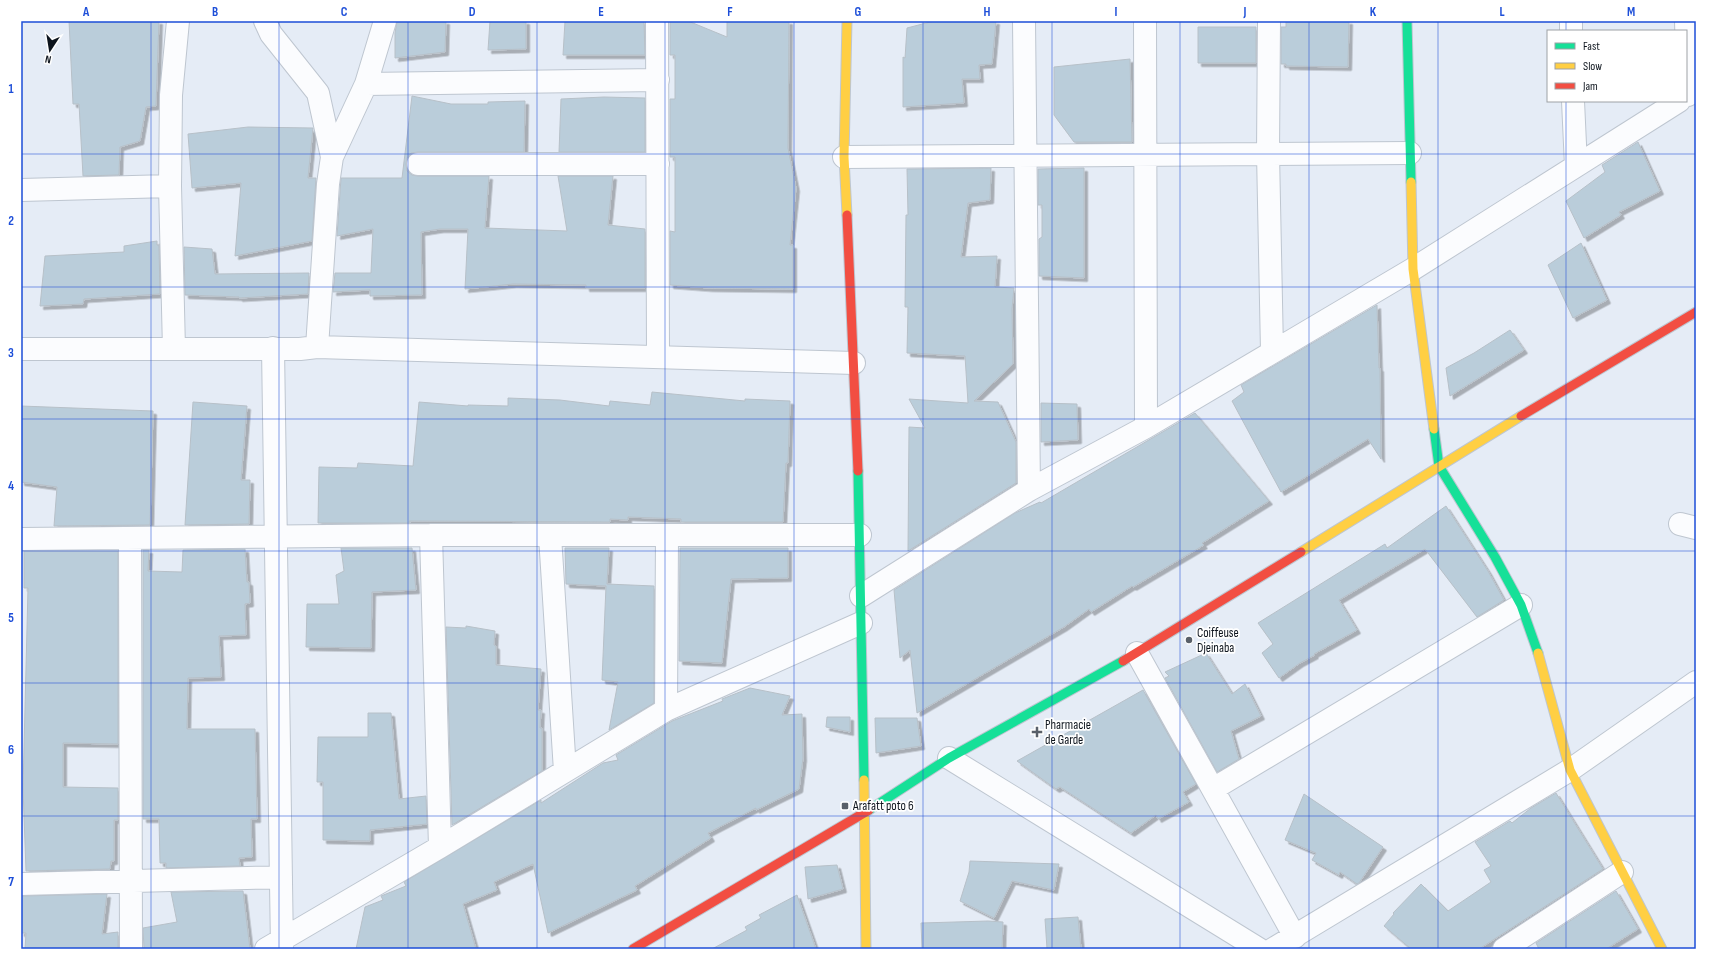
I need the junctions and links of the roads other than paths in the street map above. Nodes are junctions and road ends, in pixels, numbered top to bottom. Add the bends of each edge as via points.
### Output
1 (196, 21) edge
2 (265, 21) edge
3 (386, 21) edge
4 (657, 21) edge
5 (847, 21) edge
6 (1024, 21) edge
7 (1144, 21) edge
8 (1269, 21) edge
9 (1407, 21) edge
10 (177, 27) edge
11 (658, 80) junction
12 (366, 84) junction
13 (1573, 102) edge
14 (1677, 102) edge
15 (1268, 153) junction
16 (1410, 153) junction
17 (1144, 154) junction
18 (1025, 155) junction
19 (332, 157) junction
20 (844, 157) junction
21 (418, 164) dead end
22 (658, 164) junction
23 (1576, 166) junction
24 (170, 186) junction
25 (21, 190) edge
26 (1413, 269) junction
27 (1696, 312) edge
28 (317, 347) junction
29 (21, 348) edge
30 (273, 348) junction
31 (174, 349) junction
32 (1272, 351) junction
33 (658, 356) junction
34 (854, 363) junction
35 (1146, 427) junction
36 (1439, 466) junction
37 (1029, 490) junction
38 (667, 535) junction
39 (860, 535) junction
40 (431, 536) junction
41 (550, 536) junction
42 (276, 537) junction
43 (130, 538) junction
44 (21, 540) edge
45 (861, 596) junction
46 (1521, 605) junction
47 (861, 623) junction
48 (1137, 653) junction
49 (1696, 682) edge
50 (666, 710) junction
51 (949, 758) junction
52 (1570, 770) junction
53 (565, 771) junction
54 (1213, 789) junction
55 (864, 813) junction
56 (440, 848) junction
57 (1622, 872) junction
58 (281, 877) junction
59 (131, 882) junction
60 (21, 884) edge
61 (1295, 937) junction
62 (276, 946) edge
63 (131, 949) edge
64 (634, 949) edge
65 (866, 949) edge
66 (1259, 949) edge
67 (1273, 949) edge
68 (1504, 949) edge
69 (1662, 949) edge

1 - 10 street
2 - 19 street via 271,34 318,93
3 - 12 street
4 - 11 street
5 - 20 street
6 - 18 street
7 - 17 street
8 - 15 street
9 - 16 street
10 - 24 street via 171,95
11 - 12 street
11 - 22 street
12 - 19 street
13 - 23 street
14 - 23 street
15 - 16 street
15 - 17 street
15 - 32 street
16 - 26 street
17 - 18 street
17 - 35 street
18 - 20 street
18 - 37 street
19 - 28 street
20 - 34 street
21 - 22 street
22 - 33 street
23 - 26 street
24 - 25 street
24 - 31 street
26 - 32 street
26 - 36 street
27 - 36 street
28 - 30 street
28 - 33 street
29 - 31 street
30 - 31 street
30 - 42 street
32 - 35 street
33 - 34 street
34 - 39 street
35 - 37 street
36 - 46 street
36 - 48 street
37 - 45 street
38 - 39 street
38 - 41 street
38 - 50 street
39 - 45 street
40 - 41 street
40 - 42 street
40 - 56 street
41 - 53 street
42 - 43 street
42 - 58 street
43 - 44 street
43 - 59 street
45 - 47 street
46 - 52 street via 1537,651
46 - 54 street
47 - 50 street
47 - 55 street
48 - 51 street
48 - 54 street
49 - 52 street
50 - 53 street
51 - 55 street
51 - 66 street
52 - 57 street
52 - 61 street
53 - 56 street
54 - 61 street
55 - 64 street
55 - 65 street
56 - 62 street
57 - 68 street
57 - 69 street
58 - 59 street
58 - 62 street
59 - 60 street
59 - 63 street
61 - 67 street

